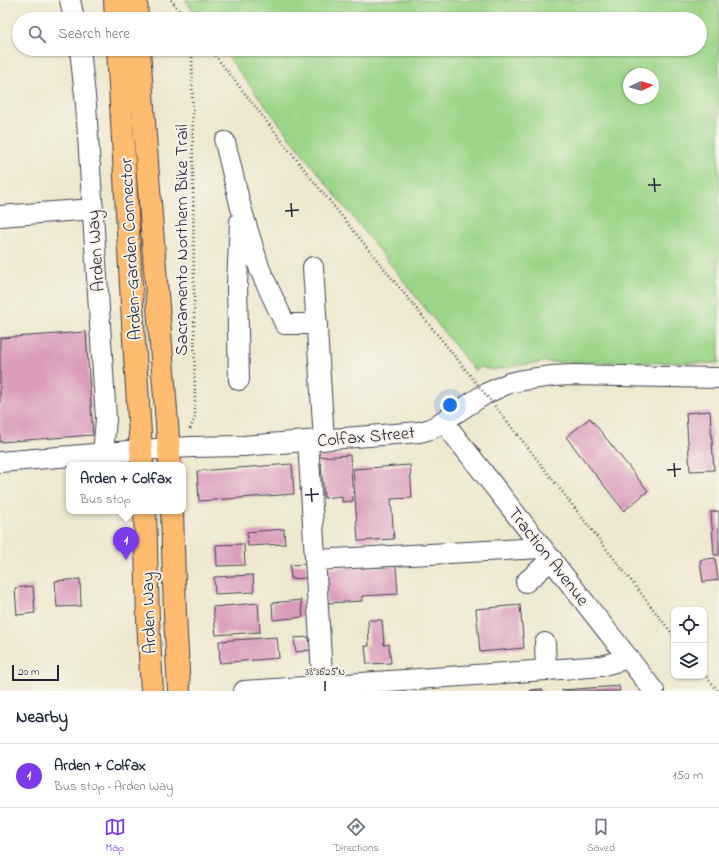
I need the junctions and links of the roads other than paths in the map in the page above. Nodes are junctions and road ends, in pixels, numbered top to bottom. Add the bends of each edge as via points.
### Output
1 (70, 0) edge
2 (115, 0) edge
3 (136, 0) edge
4 (73, 12) edge
5 (116, 12) edge
6 (137, 12) edge
7 (81, 56) edge
8 (118, 56) edge
9 (139, 57) edge
10 (225, 142) dead end
11 (241, 208) junction
12 (93, 209) junction
13 (0, 216) edge
14 (313, 268) dead end
15 (317, 324) junction
16 (239, 380) dead end
17 (718, 382) edge
18 (444, 421) junction
19 (316, 440) junction
20 (103, 453) junction
21 (142, 457) edge
22 (169, 457) edge
23 (0, 462) edge
24 (145, 514) edge
25 (172, 514) edge
26 (547, 554) junction
27 (315, 560) junction
28 (526, 582) dead end
29 (545, 643) dead end
30 (628, 658) junction
31 (546, 670) junction
32 (323, 688) edge
33 (152, 691) edge
34 (180, 691) edge
35 (244, 691) edge
36 (654, 691) edge

1 - 4 street
2 - 5 main road
3 - 6 main road
7 - 12 street, Arden Way
8 - 21 main road, Arden-Garden Connector
9 - 22 main road, Arden-Garden Connector
10 - 11 street
11 - 15 street via 260,270 285,324
11 - 16 street via 237,284
12 - 13 street
12 - 20 street, Arden Way via 106,419
14 - 15 street
15 - 19 street
17 - 18 street, Colfax Street via 572,375 537,377 509,383 485,394
18 - 19 street, Colfax Street via 431,429 418,432
18 - 26 street, Traction Avenue
19 - 22 street, Colfax Street via 243,446
19 - 27 street
20 - 21 street, Colfax Street
20 - 23 street, Colfax Street
21 - 22 street, Colfax Street
24 - 33 main road, Arden Way
25 - 34 main road, Arden Way
26 - 27 street
26 - 28 street
26 - 30 street, Traction Avenue
27 - 32 street
29 - 31 street
30 - 31 street via 601,666
30 - 36 street, Traction Avenue
31 - 32 street
32 - 35 street

